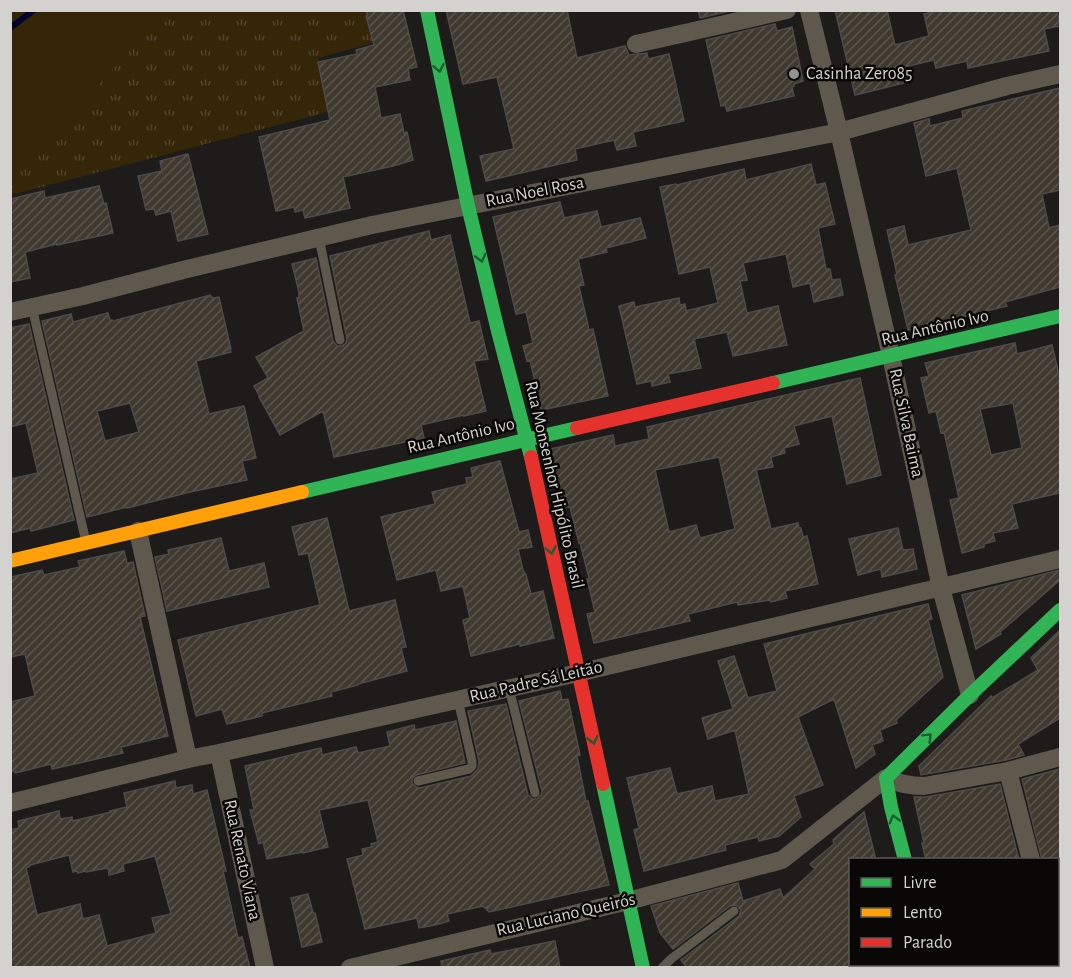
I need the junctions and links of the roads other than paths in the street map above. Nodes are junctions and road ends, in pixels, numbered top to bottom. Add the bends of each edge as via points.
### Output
1 (427, 10) edge
2 (787, 10) edge
3 (809, 10) edge
4 (636, 44) dead end
5 (1060, 74) edge
6 (839, 132) junction
7 (468, 206) junction
8 (319, 238) junction
9 (32, 307) junction
10 (10, 312) edge
11 (1060, 316) edge
12 (340, 340) dead end
13 (891, 357) junction
14 (527, 439) junction
15 (138, 531) junction
16 (87, 543) junction
17 (1060, 559) edge
18 (10, 561) edge
19 (941, 588) junction
20 (1060, 610) edge
21 (578, 673) junction
22 (510, 688) junction
23 (970, 695) junction
24 (458, 700) junction
25 (219, 753) junction
26 (1060, 756) edge
27 (188, 759) junction
28 (1008, 771) junction
29 (886, 778) junction
30 (418, 781) dead end
31 (535, 793) dead end
32 (10, 802) edge
33 (904, 858) edge
34 (1030, 858) edge
35 (628, 901) junction
36 (734, 911) dead end
37 (265, 968) edge
38 (350, 968) edge
39 (643, 968) edge
40 (662, 968) edge

1 -> 7 main road, Rua Monsenhor Hipólito Brasil
2 - 4 street
3 - 6 street, Rua Silva Baima
5 - 6 street, Rua Noel Rosa
6 - 7 street, Rua Noel Rosa
6 - 13 street, Rua Silva Baima
7 - 8 street, Rua Noel Rosa
7 -> 14 main road, Rua Monsenhor Hipólito Brasil
8 - 9 street, Rua Noel Rosa
8 - 12 lane
9 - 10 street, Rua Noel Rosa
9 - 16 lane
11 - 13 main road, Rua Antônio Ivo
13 - 14 main road, Rua Antônio Ivo
13 - 19 street, Rua Silva Baima
14 - 15 main road, Rua Antônio Ivo
14 -> 21 main road, Rua Monsenhor Hipólito Brasil
15 - 16 main road, Rua Antônio Ivo
15 - 27 street
16 - 18 main road, Rua Antônio Ivo
17 - 19 street, Rua Padre Sá Leitão
19 - 21 street, Rua Padre Sá Leitão
19 - 23 street, Rua Silva Baima
20 - 23 main road
21 - 22 street, Rua Padre Sá Leitão
21 -> 35 main road, Rua Monsenhor Hipólito Brasil
22 - 24 street, Rua Padre Sá Leitão
22 - 31 lane
29 -> 23 main road
24 - 25 street, Rua Padre Sá Leitão
24 - 30 lane via 472,766
25 - 27 street, Rua Padre Sá Leitão
25 - 37 street, Rua Renato Viana
26 - 28 street
27 - 32 street, Rua Padre Sá Leitão
28 - 29 street via 924,786
28 - 34 street
33 -> 29 main road
29 - 35 street, Rua Luciano Queirós via 782,860
35 - 38 street, Rua Luciano Queirós
35 - 39 main road, Rua Monsenhor Hipólito Brasil
36 - 40 lane

